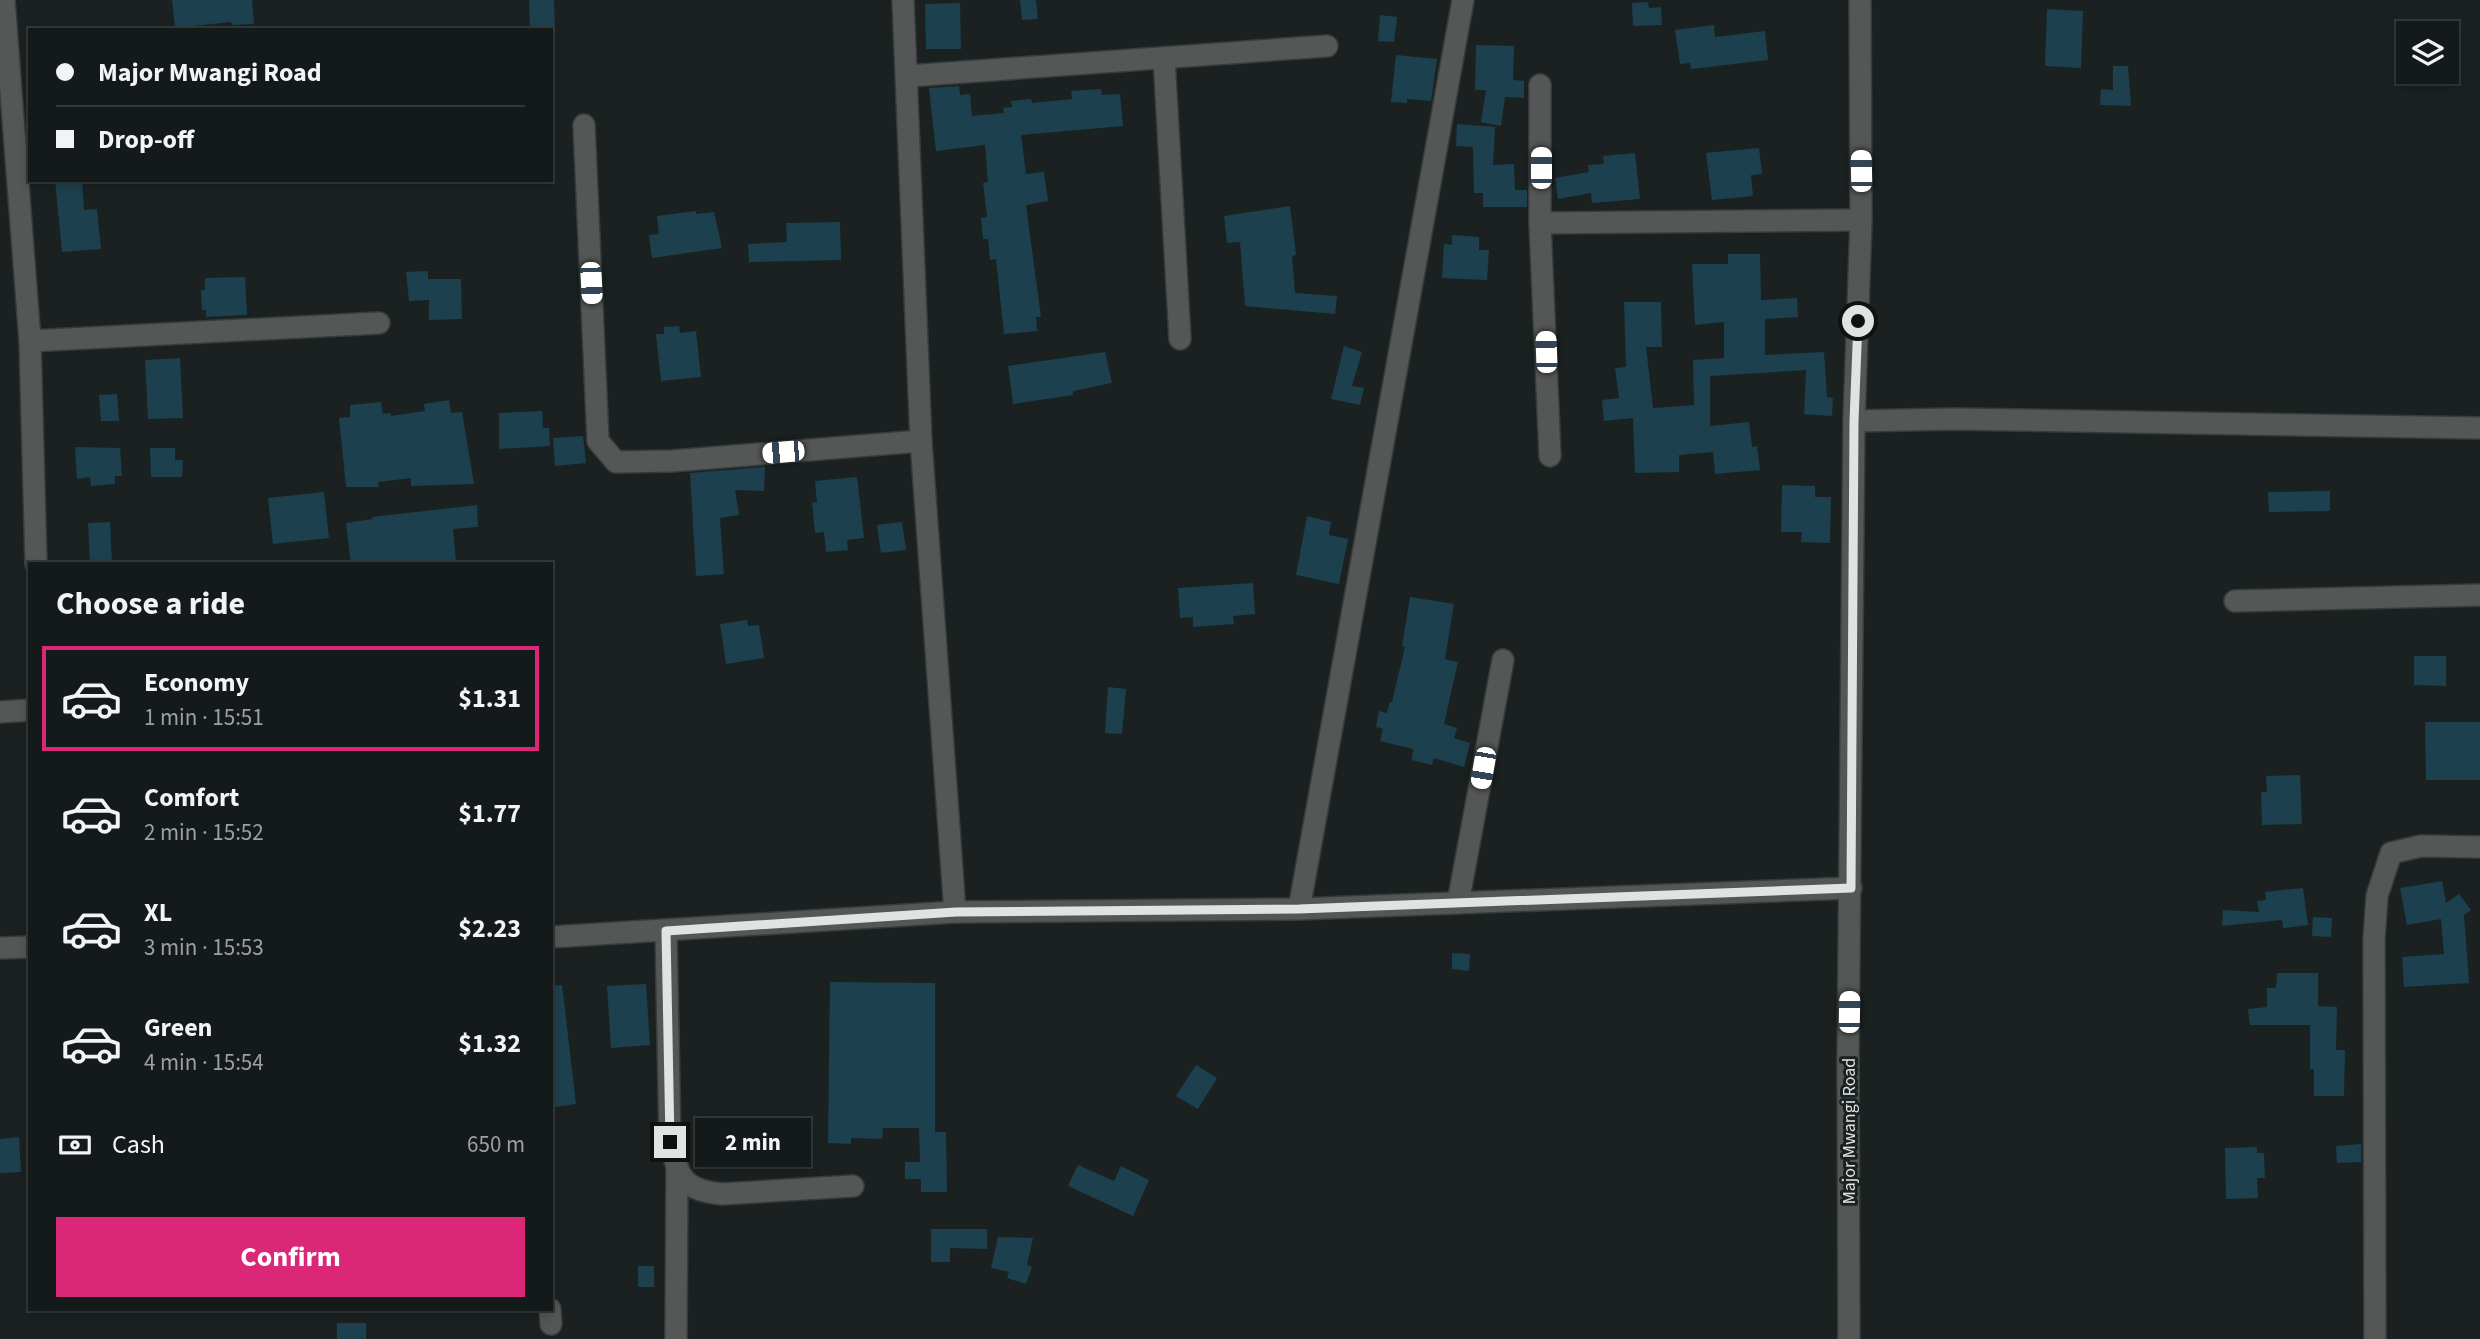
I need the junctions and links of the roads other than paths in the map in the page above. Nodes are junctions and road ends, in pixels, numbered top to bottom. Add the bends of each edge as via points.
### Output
1 (4, 0) edge
2 (903, 0) edge
3 (1463, 0) edge
4 (1860, 0) edge
5 (1327, 46) dead end
6 (1164, 58) junction
7 (20, 68) edge
8 (908, 76) junction
9 (1540, 85) dead end
10 (584, 125) dead end
11 (1861, 220) junction
12 (1541, 223) junction
13 (379, 323) dead end
14 (1180, 339) dead end
15 (30, 341) junction
16 (1854, 421) junction
17 (2480, 428) edge
18 (922, 441) junction
19 (1550, 456) dead end
20 (36, 562) edge
21 (2480, 595) edge
22 (2235, 601) dead end
23 (1503, 660) dead end
24 (28, 710) edge
25 (0, 712) edge
26 (2480, 847) edge
27 (1851, 888) junction
28 (1458, 902) junction
29 (1299, 909) junction
30 (956, 912) junction
31 (666, 931) junction
32 (553, 937) edge
33 (28, 947) edge
34 (0, 948) edge
35 (677, 1170) junction
36 (853, 1186) dead end
37 (676, 1339) edge
38 (1849, 1339) edge
39 (2375, 1339) edge

1 - 7 street
2 - 8 street
3 - 29 street
4 - 11 street, Major Mwangi Road
5 - 6 street
6 - 8 street
6 - 14 street
7 - 15 street
8 - 18 street
9 - 12 street
10 - 18 street via 598,441 616,462
11 - 12 street
11 - 16 street, Major Mwangi Road
12 - 19 street
13 - 15 street
15 - 20 street
16 - 17 street
16 - 27 street, Major Mwangi Road
18 - 30 street
21 - 22 street
23 - 28 street
24 - 25 street
26 - 39 street via 2421,846 2391,853 2377,896
27 - 28 street
27 - 38 street, Major Mwangi Road
28 - 29 street
29 - 30 street
30 - 31 street
31 - 32 street
31 - 35 street via 670,1142
33 - 34 street
35 - 36 street via 687,1184 722,1195
35 - 37 street

